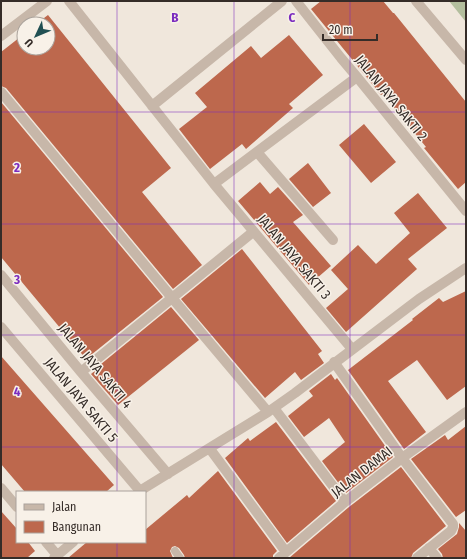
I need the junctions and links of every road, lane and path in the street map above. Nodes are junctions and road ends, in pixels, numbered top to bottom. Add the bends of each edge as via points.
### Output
1 (47, 1) edge
2 (68, 1) edge
3 (282, 1) edge
4 (296, 1) edge
5 (416, 1) edge
6 (1, 36) edge
7 (466, 60) edge
8 (357, 77) junction
9 (1, 92) edge
10 (152, 106) junction
11 (257, 152) junction
12 (214, 184) junction
13 (466, 211) edge
14 (253, 232) junction
15 (333, 240) dead end
16 (466, 268) edge
17 (1, 275) edge
18 (173, 299) junction
19 (1, 327) edge
20 (352, 349) junction
21 (334, 362) junction
22 (81, 372) junction
23 (271, 410) junction
24 (466, 412) edge
25 (210, 449) junction
26 (402, 458) junction
27 (168, 474) junction
28 (1, 488) edge
29 (139, 491) edge
30 (345, 502) junction
31 (16, 506) edge
32 (47, 543) edge
33 (72, 543) edge
34 (429, 548) junction
35 (174, 551) dead end
36 (282, 555) edge
37 (56, 557) edge
38 (180, 558) edge
39 (417, 558) edge
40 (437, 558) edge

1 - 6 street
2 - 10 street, JALAN JAYA SAKTI 3
3 - 10 street
4 - 8 street, JALAN JAYA SAKTI 2
5 - 7 street
8 - 11 street
8 - 13 street, JALAN JAYA SAKTI 2
9 - 18 street
10 - 12 street, JALAN JAYA SAKTI 3
11 - 12 street
11 - 15 street
12 - 14 street, JALAN JAYA SAKTI 3
14 - 18 street
14 - 20 street, JALAN JAYA SAKTI 3
16 - 20 street
17 - 22 street, JALAN JAYA SAKTI 4
18 - 22 street
18 - 23 street
19 - 29 street, JALAN JAYA SAKTI 5
20 - 21 street
21 - 23 street
21 - 26 street
22 - 27 street, JALAN JAYA SAKTI 4
23 - 25 street
23 - 30 street
24 - 26 street, JALAN DAMAI
25 - 27 street
25 - 36 street
26 - 30 street, JALAN DAMAI
26 - 34 street via 453,524 451,531
27 - 29 street
28 - 31 street
30 - 36 street, JALAN DAMAI
32 - 37 street
33 - 37 street
34 - 39 street
34 - 40 street
35 - 38 lane

